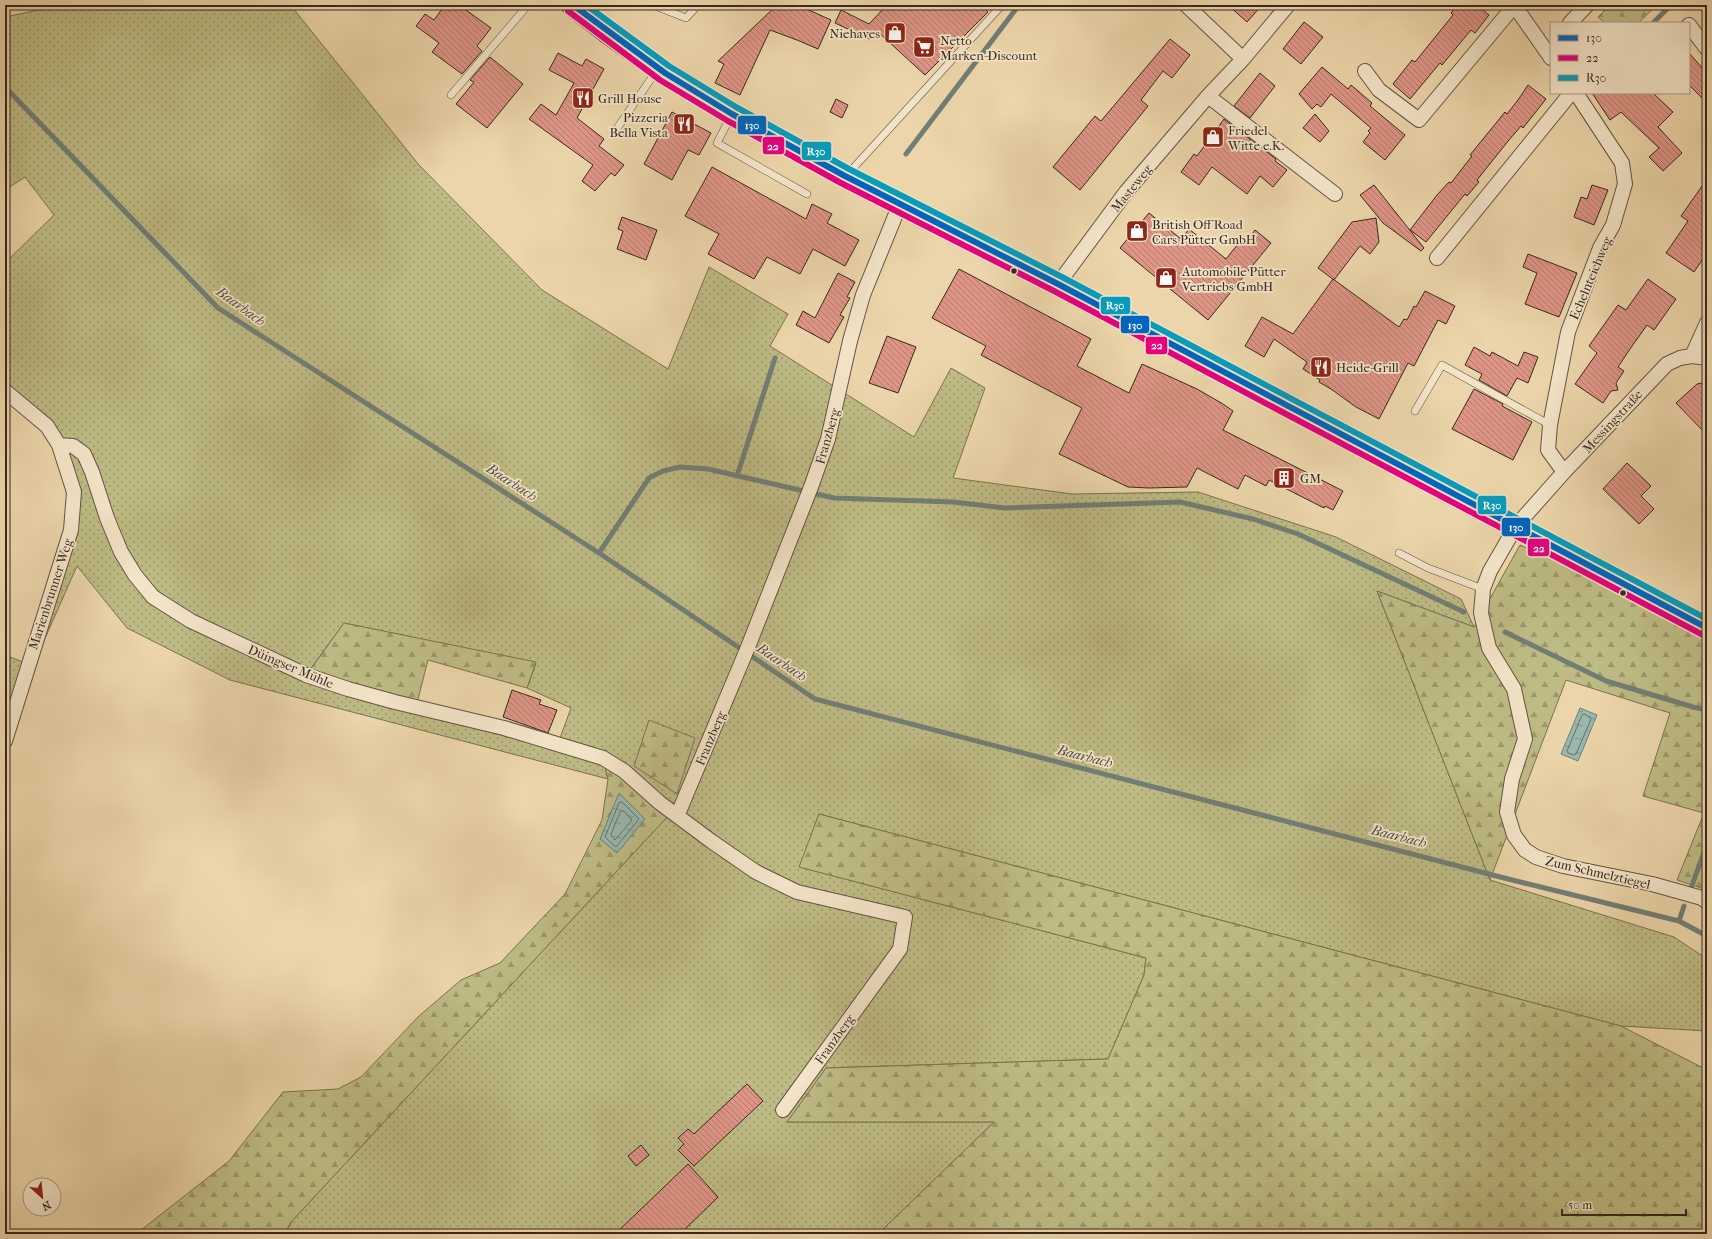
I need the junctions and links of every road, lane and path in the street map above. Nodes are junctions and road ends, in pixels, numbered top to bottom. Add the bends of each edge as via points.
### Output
1 (528, 5) edge
2 (573, 5) edge
3 (653, 5) edge
4 (698, 5) edge
5 (1002, 5) edge
6 (1186, 5) edge
7 (1288, 5) edge
8 (1587, 5) edge
9 (1514, 6) edge
10 (1571, 22) edge
11 (1690, 26) edge
12 (1707, 49) edge
13 (1549, 50) edge
14 (1243, 59) junction
15 (658, 68) junction
16 (1365, 71) dead end
17 (1570, 94) edge
18 (1577, 94) edge
19 (451, 95) dead end
20 (1208, 96) junction
21 (732, 114) junction
22 (618, 128) dead end
23 (846, 176) junction
24 (807, 194) dead end
25 (1335, 194) dead end
26 (900, 204) junction
27 (1437, 258) dead end
28 (1058, 284) junction
29 (1707, 323) edge
30 (1692, 356) junction
31 (1707, 358) edge
32 (5, 392) edge
33 (1415, 410) dead end
34 (1550, 425) junction
35 (59, 445) junction
36 (1564, 472) junction
37 (1516, 526) junction
38 (1399, 553) dead end
39 (1483, 589) junction
40 (1707, 628) edge
41 (5, 742) edge
42 (678, 814) junction
43 (1707, 902) edge
44 (783, 1110) dead end

1 - 19 lane
2 - 15 main road
3 - 4 lane via 686,18
5 - 23 lane
6 - 14 street
7 - 14 street, Masteweg
8 - 10 street
9 - 13 street
9 - 16 street via 1419,120 1379,90
11 - 12 street
14 - 20 street, Masteweg
15 - 21 main road
15 - 22 lane
17 - 27 street
18 - 34 street, Echelnteichweg via 1622,163 1625,184 1613,225 1600,248 1568,332
20 - 25 street
20 - 28 street, Masteweg via 1126,192
21 - 23 main road
21 - 24 lane via 717,143
23 - 26 main road
26 - 28 main road
26 - 42 street, Franzberg via 863,295 828,439 806,502
28 - 37 main road
29 - 30 street
30 - 31 street
30 - 36 street, Messingstraße via 1667,364
32 - 35 street via 48,426
33 - 34 lane via 1442,365
34 - 36 street, Echelnteichweg via 1548,450
35 - 41 street, Marienbrunner Weg via 74,492 71,530
35 - 42 street, Düingser Mühle via 73,446 84,454 121,552 135,575 153,597 191,621 306,675 348,690 504,728 603,758 624,771 660,803
36 - 37 street, Messingstraße
37 - 39 street, Zum Schmelztiegel via 1490,571
37 - 40 main road
38 - 39 lane via 1428,568
39 - 43 street, Zum Schmelztiegel via 1481,613 1489,648 1514,690 1525,739 1512,779 1506,812 1514,835 1525,850 1555,864 1652,884 1702,898
42 - 44 street, Franzberg via 756,872 797,892 904,917 900,949

